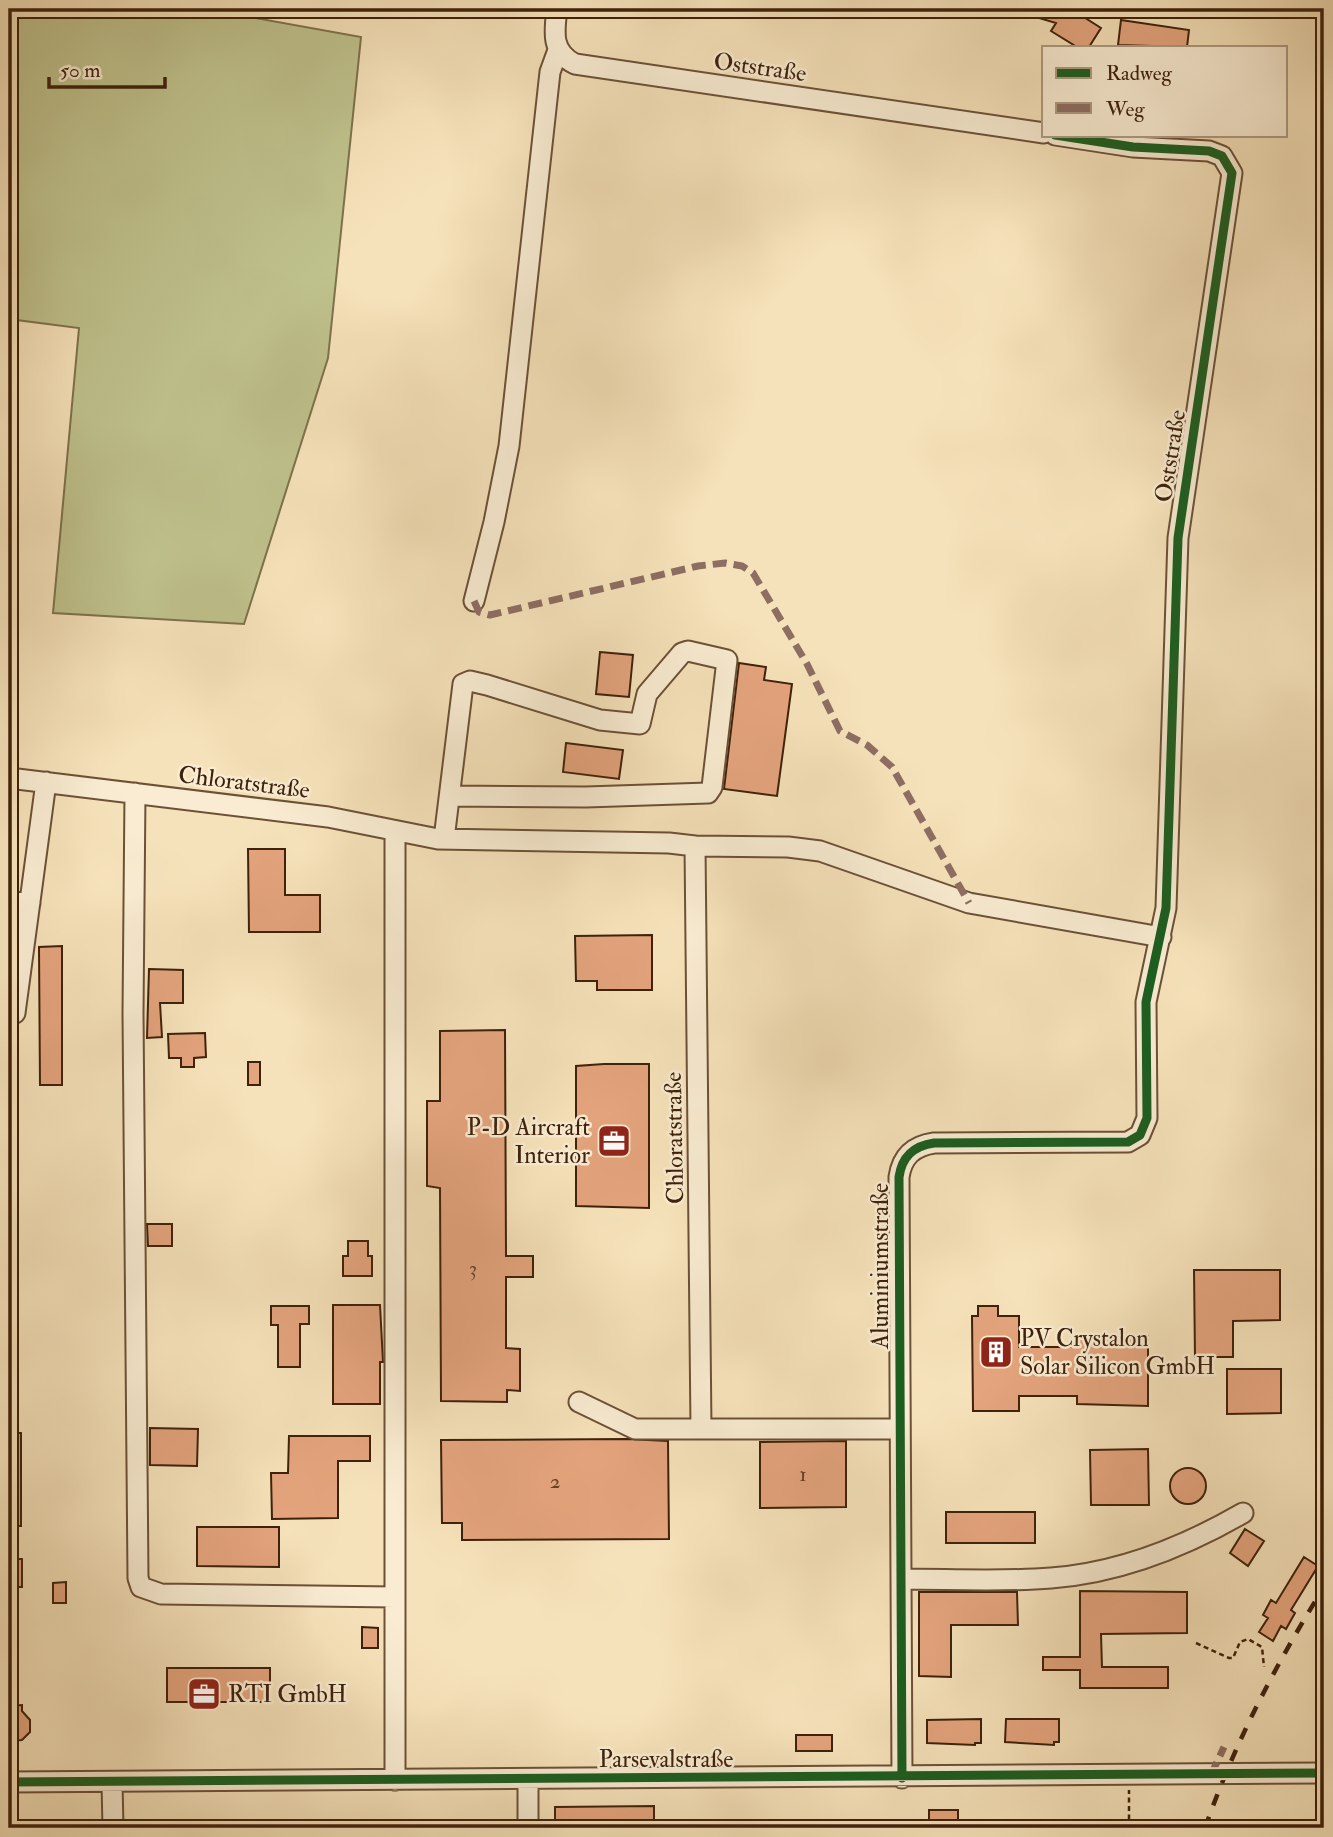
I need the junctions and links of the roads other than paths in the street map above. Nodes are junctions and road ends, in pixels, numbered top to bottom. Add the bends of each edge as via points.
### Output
1 (557, 9) edge
2 (558, 50) junction
3 (1042, 133) edge
4 (1062, 136) edge
5 (474, 601) dead end
6 (9, 778) edge
7 (46, 782) junction
8 (128, 792) junction
9 (450, 796) junction
10 (395, 831) junction
11 (444, 839) junction
12 (695, 846) junction
13 (9, 902) edge
14 (30, 903) junction
15 (1161, 937) junction
16 (9, 1013) edge
17 (579, 1402) dead end
18 (701, 1429) junction
19 (900, 1429) junction
20 (1243, 1513) dead end
21 (901, 1578) junction
22 (395, 1597) junction
23 (1324, 1773) edge
24 (902, 1778) junction
25 (528, 1779) junction
26 (396, 1780) junction
27 (9, 1782) edge
28 (112, 1782) junction
29 (113, 1828) edge
30 (528, 1828) edge

1 - 2 street via 554,39
2 - 3 street, Oststraße via 568,61 582,66
2 - 5 street via 550,72 509,446
4 - 15 street, Oststraße via 1133,147 1209,151 1222,156 1232,173 1178,538 1166,908
6 - 7 street, Chloratstraße
7 - 8 street, Chloratstraße
7 - 14 street
8 - 10 street, Chloratstraße via 328,817
8 - 22 street via 138,1578 141,1587 161,1594
9 - 9 street via 463,684 487,685 600,720 640,723 647,694 681,653 727,660 708,793
9 - 11 street
10 - 11 street, Chloratstraße
10 - 22 street
11 - 12 street, Chloratstraße
12 - 15 street, Chloratstraße via 820,851 968,903
12 - 18 street, Chloratstraße
13 - 14 street
14 - 16 street via 15,1013
15 - 19 street, Aluminiumstraße via 1146,1002 1147,1118 1140,1135 1121,1143 934,1143 916,1147 902,1164 898,1177
17 - 18 street via 635,1429
18 - 19 street
19 - 21 street, Aluminiumstraße
20 - 21 street via 1184,1545 1081,1575
21 - 24 street, Aluminiumstraße
22 - 26 street
23 - 24 street, Parsevalstraße
24 - 25 street, Parsevalstraße
25 - 26 street, Parsevalstraße
25 - 30 street
26 - 28 street, Parsevalstraße
27 - 28 street, Parsevalstraße
28 - 29 street

